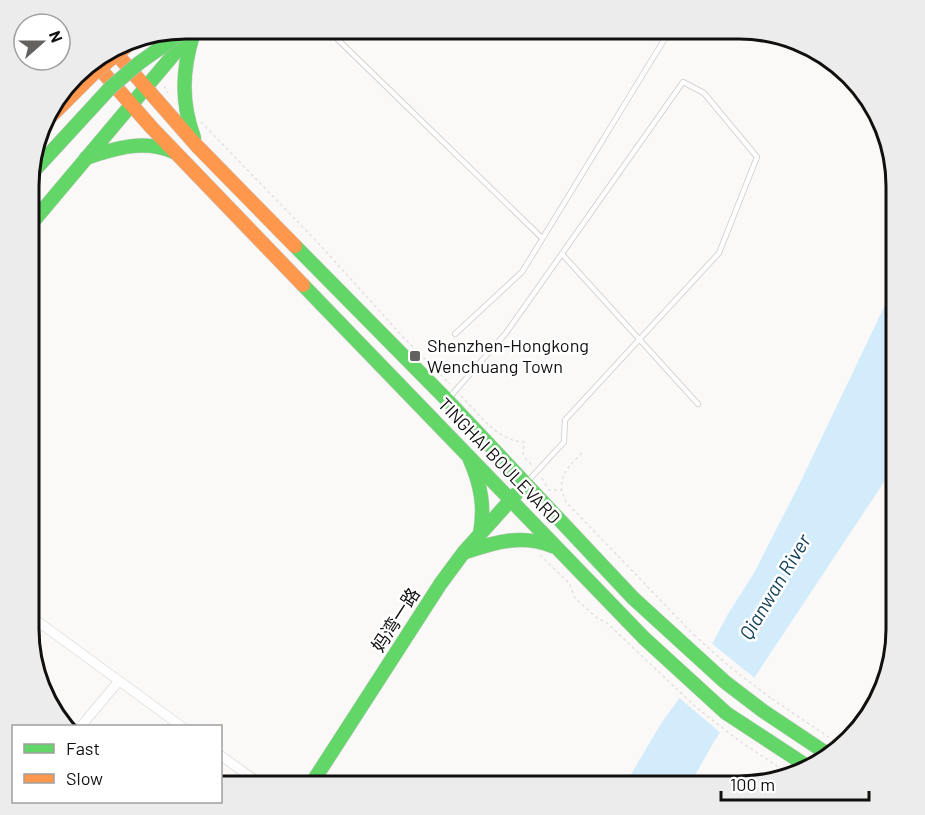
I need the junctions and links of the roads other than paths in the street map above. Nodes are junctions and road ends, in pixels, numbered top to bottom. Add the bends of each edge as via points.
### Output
1 (186, 39) edge
2 (192, 39) edge
3 (337, 39) edge
4 (665, 39) edge
5 (171, 40) edge
6 (118, 56) edge
7 (99, 68) edge
8 (93, 73) edge
9 (145, 87) junction
10 (68, 98) edge
11 (131, 104) junction
12 (197, 146) junction
13 (178, 154) junction
14 (86, 158) junction
15 (41, 163) edge
16 (39, 215) edge
17 (542, 238) junction
18 (561, 254) junction
19 (455, 334) dead end
20 (639, 339) junction
21 (451, 396) junction
22 (699, 404) dead end
23 (466, 453) junction
24 (525, 484) junction
25 (511, 500) junction
26 (480, 534) junction
27 (559, 550) junction
28 (464, 552) junction
29 (39, 622) edge
30 (119, 681) junction
31 (82, 725) edge
32 (180, 725) edge
33 (822, 750) edge
34 (222, 756) edge
35 (801, 762) edge
36 (249, 776) edge
37 (316, 776) edge

1 - 9 main road
2 - 12 main road via 182,94
3 - 17 lane
4 - 17 lane
5 - 15 main road, bridge via 111,87
6 - 9 main road, TINGHAI BOULEVARD
7 - 11 main road, TINGHAI BOULEVARD
8 - 10 main road, bridge
9 - 11 main road
9 - 12 main road, TINGHAI BOULEVARD
11 - 13 main road, TINGHAI BOULEVARD
11 - 14 main road
12 - 21 main road, TINGHAI BOULEVARD
13 - 14 main road via 142,144
13 - 23 main road, TINGHAI BOULEVARD
14 - 16 main road
17 - 19 lane via 522,272
18 - 20 lane
18 - 20 lane via 683,82 704,93 757,157 719,253
18 - 21 lane via 506,333
20 - 22 lane
20 - 24 lane via 565,420 564,442
21 - 24 main road, TINGHAI BOULEVARD
23 - 25 main road, TINGHAI BOULEVARD
23 - 26 main road via 483,496
24 - 25 main road, 妈湾一路
24 - 33 main road, TINGHAI BOULEVARD via 633,598 724,682
25 - 26 main road, 妈湾一路
25 - 27 main road, TINGHAI BOULEVARD
26 - 28 main road, 妈湾一路
27 - 28 main road via 536,540 513,538
27 - 35 main road, TINGHAI BOULEVARD via 709,699
28 - 37 main road, 妈湾一路
29 - 30 street
30 - 31 street
30 - 32 street
34 - 36 street

